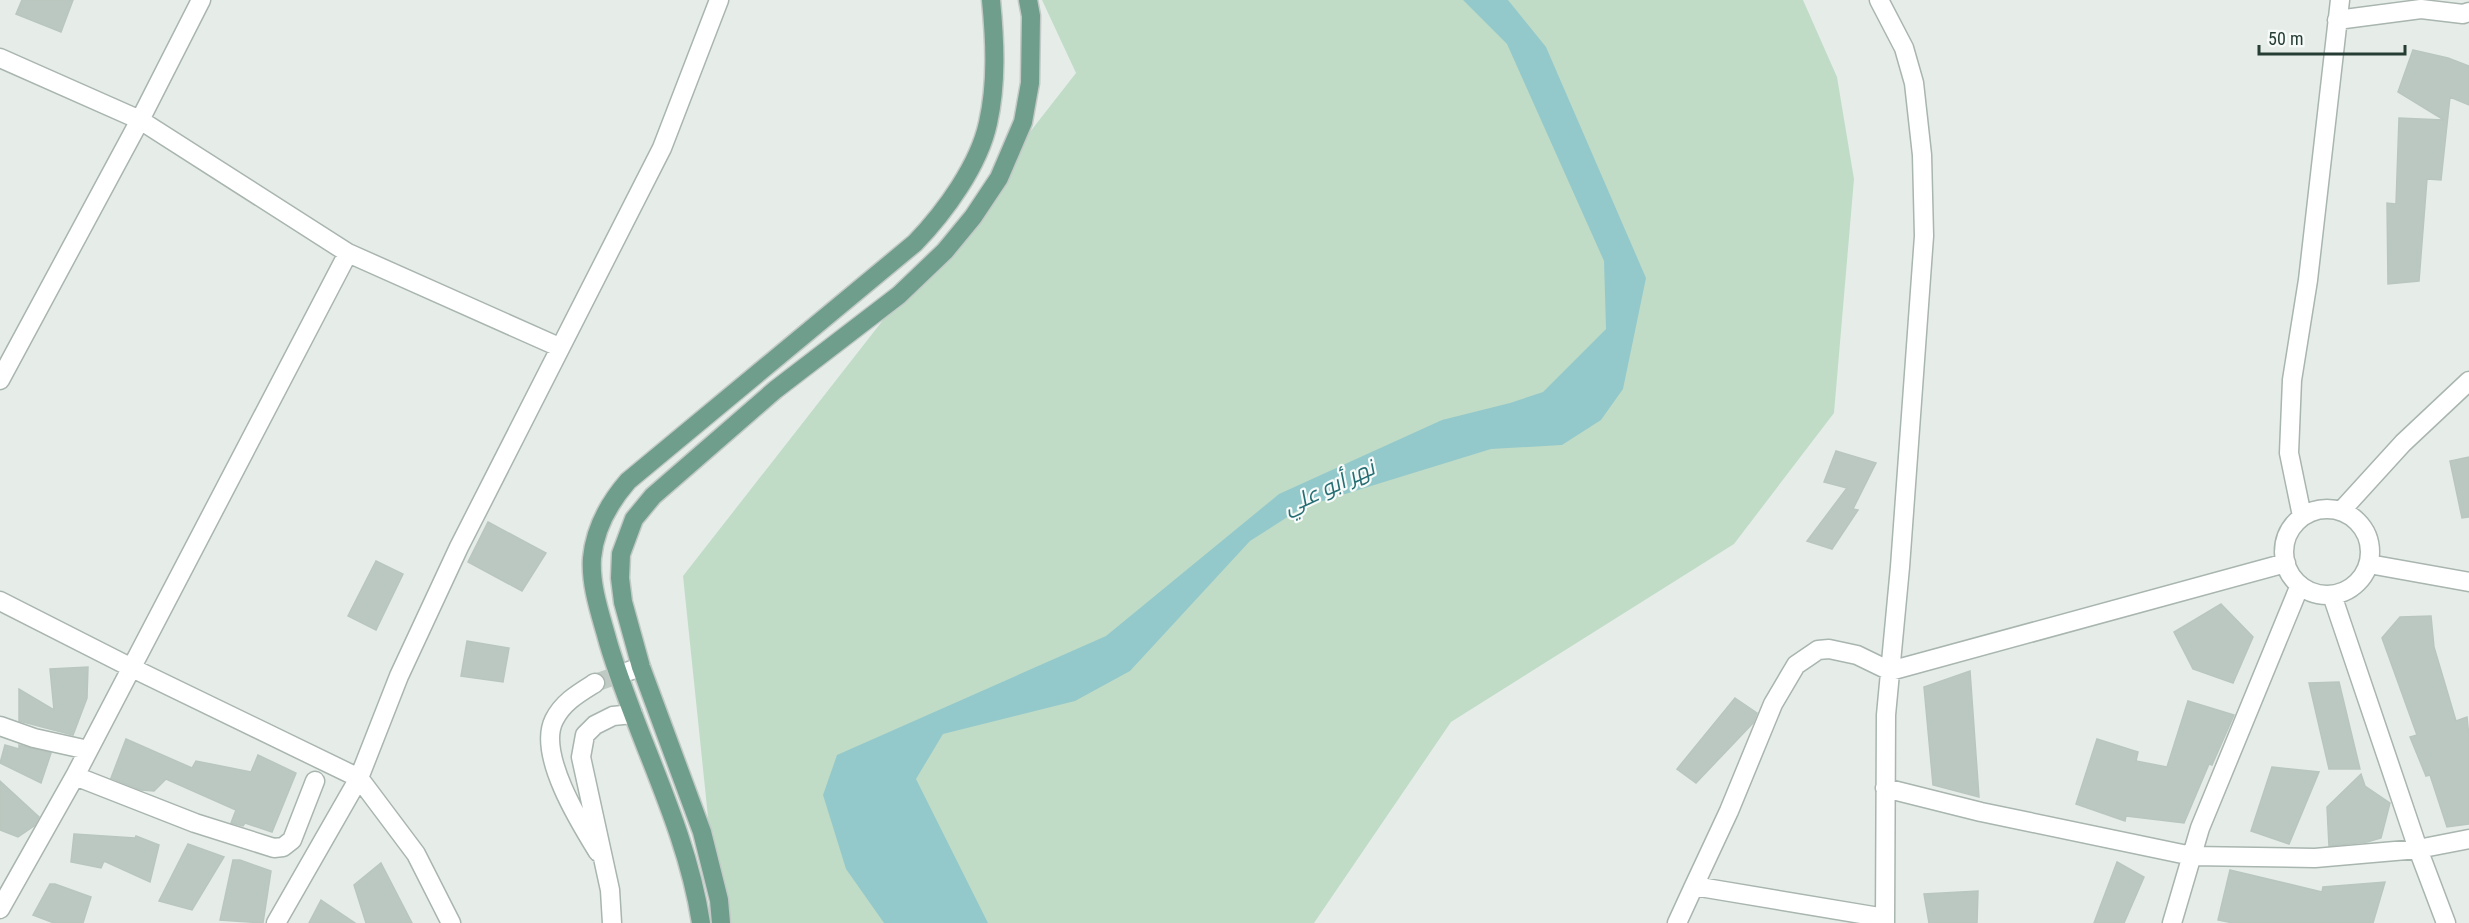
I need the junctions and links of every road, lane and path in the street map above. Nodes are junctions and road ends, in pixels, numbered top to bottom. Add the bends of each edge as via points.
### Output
1 (201, 0) edge
2 (719, 0) edge
3 (991, 0) edge
4 (1028, 0) edge
5 (1879, 0) edge
6 (2340, 0) edge
7 (2469, 12) edge
8 (2337, 20) junction
9 (0, 58) edge
10 (140, 120) junction
11 (348, 252) junction
12 (559, 347) junction
13 (0, 380) edge
14 (2469, 381) edge
15 (2341, 511) junction
16 (2302, 516) junction
17 (2286, 563) junction
18 (2369, 564) junction
19 (2469, 582) edge
20 (2300, 585) junction
21 (2332, 595) junction
22 (0, 601) edge
23 (130, 667) junction
24 (1890, 671) junction
25 (595, 683) tunnel mouth
26 (633, 714) junction
27 (0, 726) edge
28 (88, 750) junction
29 (75, 776) junction
30 (359, 778) junction
31 (315, 781) dead end
32 (1885, 788) junction
33 (2469, 839) edge
34 (2418, 849) junction
35 (2192, 856) junction
36 (605, 864) junction
37 (1694, 886) junction
38 (0, 909) edge
39 (1885, 920) edge
40 (276, 923) edge
41 (451, 923) edge
42 (612, 923) edge
43 (701, 923) edge
44 (721, 923) edge
45 (1677, 923) edge
46 (2172, 923) edge
47 (2446, 923) edge

1 - 10 street
2 - 12 street via 662,148
3 - 26 main road via 994,82 988,125 973,163 934,224 679,437 611,501 598,530 592,559 597,604
4 - 44 main road via 1030,83 1023,123 999,178 973,217 945,251 899,295 775,390 653,496 634,519 621,554 623,603 635,669 702,832
5 - 24 street via 1904,48 1914,83 1922,155 1924,236
6 - 8 street
7 - 8 street via 2421,9
8 - 16 street via 2314,235 2292,380 2289,453
9 - 10 street
10 - 11 street
10 - 13 street
11 - 12 street
11 - 23 street
12 - 30 street via 399,676
14 - 15 street via 2403,443
15 - 16 street via 2321,509
15 - 18 street via 2362,526 2371,551
16 - 17 street via 2287,537
17 - 20 street
17 - 24 street
18 - 19 street
18 - 21 street via 2355,585
20 - 21 street
20 - 35 street
21 - 34 street
22 - 23 street
23 - 28 street
23 - 30 street
24 - 32 street
24 - 37 street via 1857,656 1828,649 1818,650 1796,665 1773,704
25 - 36 street via 570,699 555,718 550,743 577,817
26 - 36 street via 613,716 595,725 583,742 581,757
26 - 43 main road via 679,832
27 - 28 street
28 - 29 street
29 - 31 street via 195,823 274,848 292,840
29 - 38 street
30 - 40 street
30 - 41 street via 416,854
32 - 35 street
32 - 39 street
33 - 34 street
34 - 35 street via 2315,858
34 - 47 street
35 - 46 street
36 - 42 street
37 - 39 street
37 - 45 street

